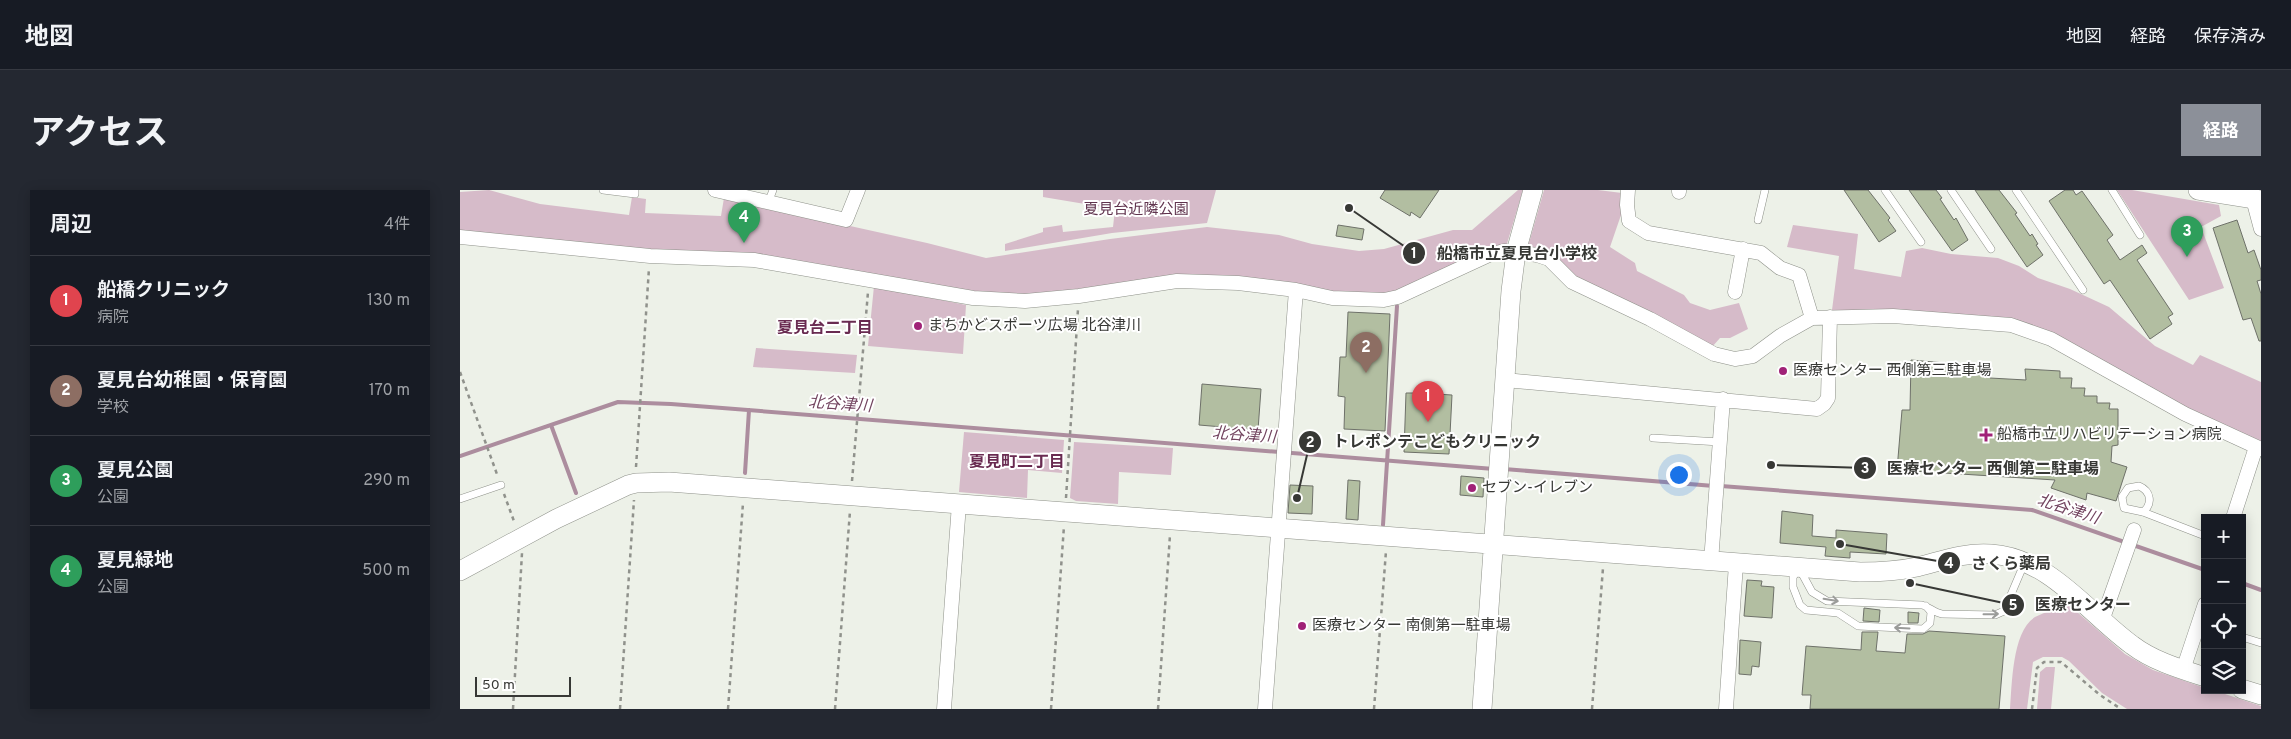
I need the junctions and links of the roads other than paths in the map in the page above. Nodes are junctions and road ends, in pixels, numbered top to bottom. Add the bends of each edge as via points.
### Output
1 (603, 190) edge
2 (635, 190) edge
3 (715, 190) edge
4 (858, 190) edge
5 (1533, 190) edge
6 (1628, 190) edge
7 (1765, 190) edge
8 (1886, 190) edge
9 (1951, 190) edge
10 (2016, 190) edge
11 (2112, 190) edge
12 (2198, 190) edge
13 (770, 197) edge
14 (2257, 199) edge
15 (1758, 220) dead end
16 (2261, 229) edge
17 (2140, 235) dead end
18 (460, 237) edge
19 (1921, 242) dead end
20 (1743, 249) junction
21 (1991, 249) dead end
22 (1516, 252) junction
23 (1296, 290) junction
24 (2083, 290) dead end
25 (1734, 292) dead end
26 (1830, 317) junction
27 (1812, 318) junction
28 (1505, 380) junction
29 (1723, 399) junction
30 (1653, 438) dead end
31 (1720, 442) junction
32 (2258, 448) edge
33 (501, 485) road end
34 (460, 499) edge
35 (959, 504) junction
36 (2143, 512) junction
37 (2234, 514) edge
38 (1279, 528) junction
39 (2201, 534) edge
40 (2131, 540) dead end
41 (1493, 545) junction
42 (1711, 562) junction
43 (2025, 562) junction
44 (1736, 564) junction
45 (1799, 568) junction
46 (460, 571) edge
47 (1926, 606) junction
48 (2201, 616) edge
49 (2102, 621) junction
50 (2246, 638) edge
51 (2261, 643) edge
52 (2183, 670) junction
53 (2201, 676) edge
54 (2246, 690) edge
55 (2261, 695) edge
56 (944, 709) edge
57 (1265, 709) edge
58 (1482, 709) edge
59 (1726, 709) edge

1 - 2 lane via 635,194
3 - 13 street
4 - 13 street via 846,220
5 - 22 street
6 - 20 street via 1629,221 1648,233
7 - 15 lane
8 - 19 lane
9 - 21 lane
10 - 24 lane
11 - 17 lane
12 - 14 street
14 - 16 street
18 - 23 street via 650,256 754,260 973,298 1025,301 1177,281 1238,283
20 - 25 street
20 - 27 street via 1760,253 1780,268 1799,275
22 - 23 street via 1488,255 1398,297 1384,300 1332,298
22 - 27 street via 1549,259 1572,282 1714,354 1735,360 1753,356
22 - 28 street
23 - 38 street
26 - 27 street
26 - 29 street via 1828,398 1824,404 1817,409
26 - 32 street via 1893,316 2011,325 2051,339 2184,414
28 - 29 street
28 - 41 street
29 - 31 street
30 - 31 lane
31 - 42 street
32 - 37 street
33 - 34 lane
35 - 38 street
35 - 46 street via 668,482 636,483 587,503
35 - 56 street
36 - 36 lane via 2150,500 2147,491 2139,486 2128,488 2122,497 2124,508
36 - 39 lane
38 - 41 street
38 - 57 street
40 - 49 street
41 - 42 street
41 - 58 street
42 - 44 street
43 - 45 street via 1992,554 1974,554 1897,570 1860,572
47 -> 43 lane via 1942,614 2000,614
43 - 49 street via 2057,581
44 - 45 street
44 - 59 street
45 -> 47 lane via 1812,592 1827,600
47 -> 45 lane via 1931,612 1930,623 1923,630 1858,626 1838,613 1812,611 1800,605 1793,587 1793,577
48 - 52 street
49 - 52 street via 2158,661
50 - 51 lane
52 - 53 street
54 - 55 street

